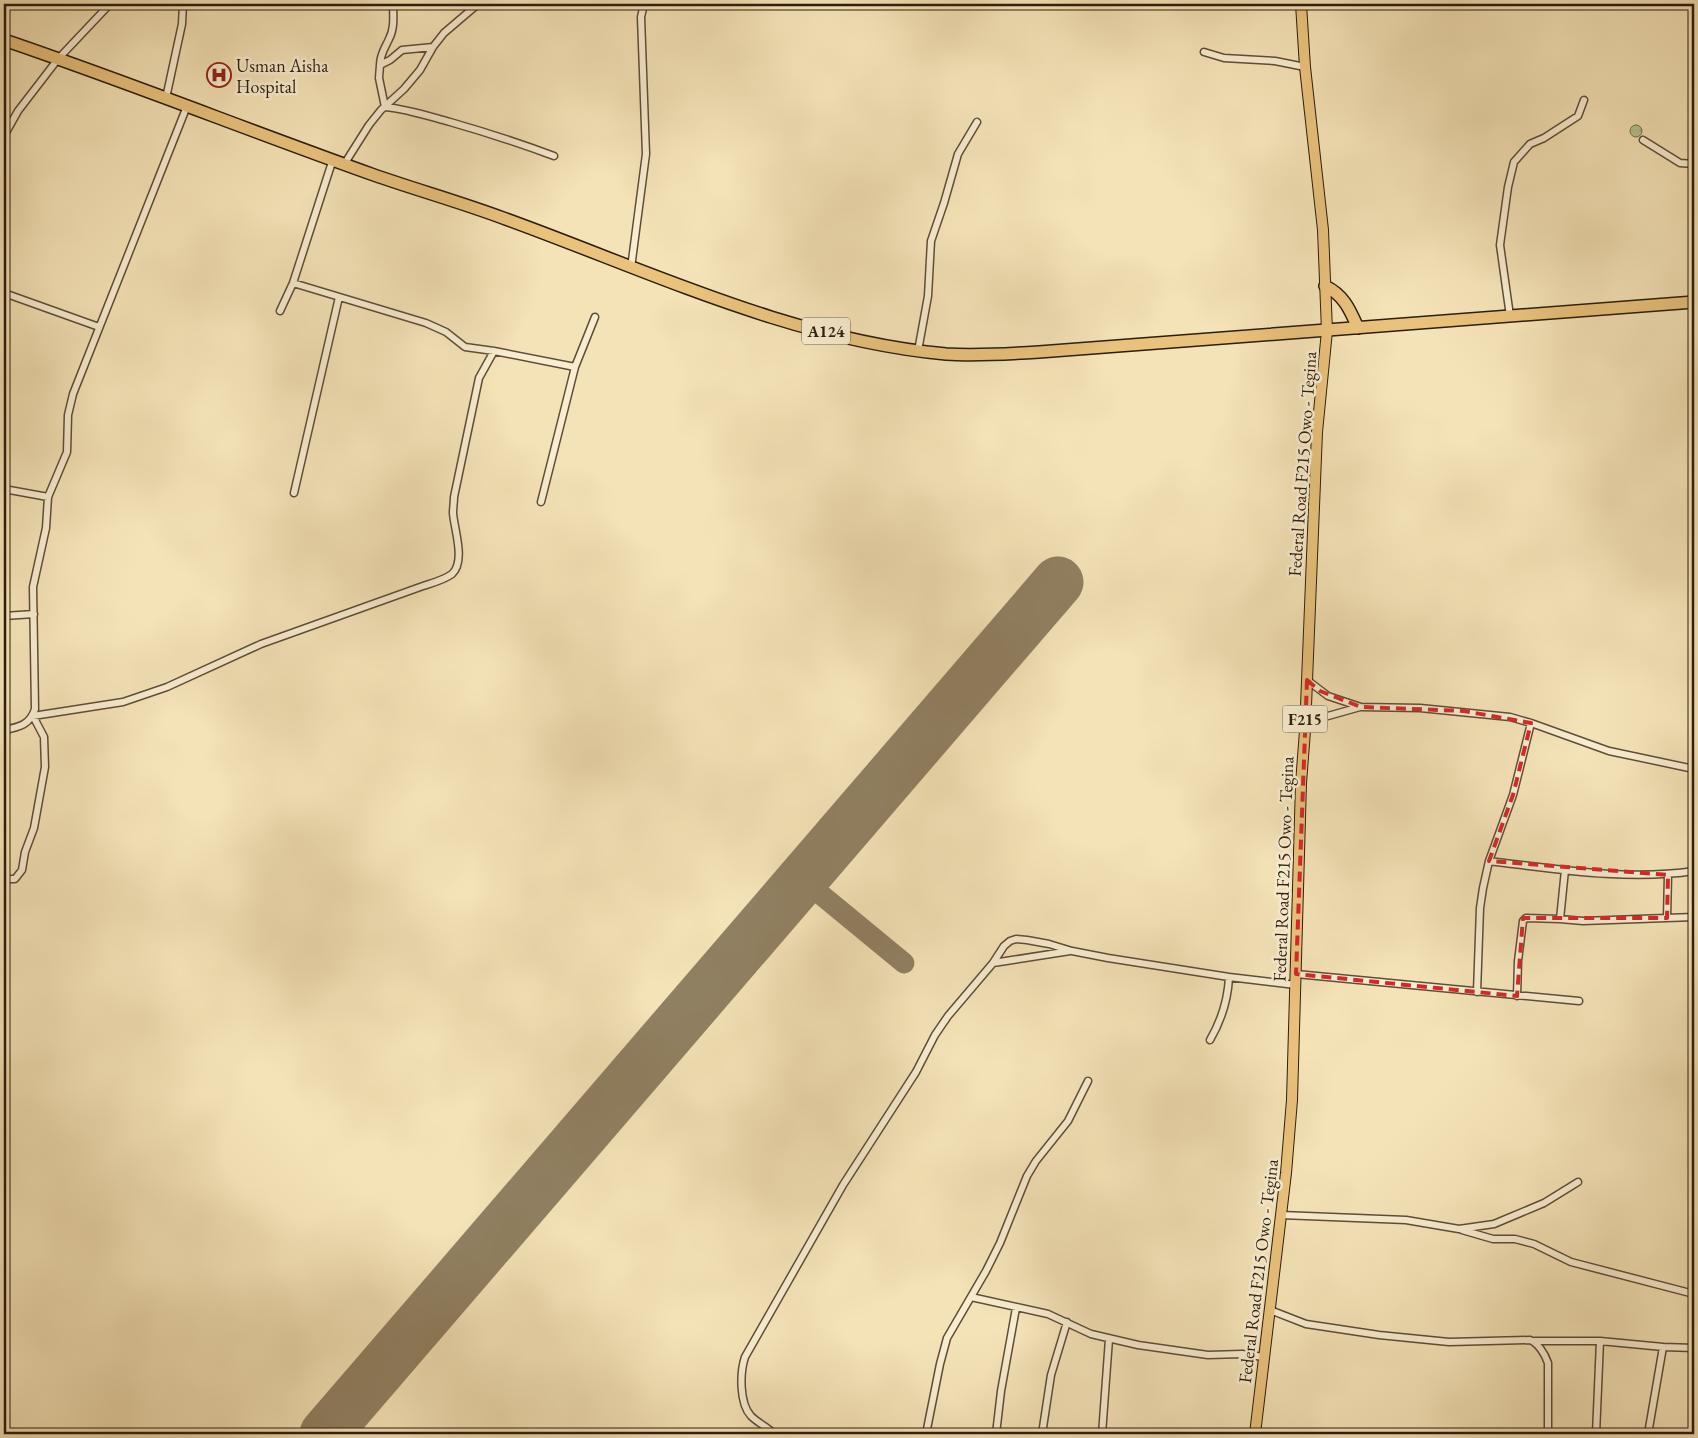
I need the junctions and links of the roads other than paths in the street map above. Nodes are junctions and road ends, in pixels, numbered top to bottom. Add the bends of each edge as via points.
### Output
1 (110, 4) edge
2 (183, 4) edge
3 (393, 4) edge
4 (477, 4) edge
5 (644, 4) edge
6 (1301, 4) edge
7 (4, 40) edge
8 (433, 47) junction
9 (1204, 52) dead end
10 (58, 59) junction
11 (380, 65) junction
12 (1305, 67) junction
13 (166, 98) junction
14 (1584, 100) dead end
15 (187, 106) junction
16 (385, 107) junction
17 (977, 122) dead end
18 (4, 136) edge
19 (1643, 140) dead end
20 (554, 156) dead end
21 (333, 159) junction
22 (345, 163) junction
23 (1694, 164) edge
24 (631, 268) junction
25 (293, 283) junction
26 (1325, 286) junction
27 (4, 293) edge
28 (339, 297) junction
29 (1694, 302) edge
30 (280, 311) dead end
31 (1510, 316) junction
32 (595, 317) dead end
33 (99, 327) junction
34 (1358, 328) junction
35 (1327, 331) junction
36 (494, 351) junction
37 (918, 351) junction
38 (575, 367) junction
39 (4, 489) edge
40 (294, 493) dead end
41 (48, 497) junction
42 (541, 502) dead end
43 (34, 614) junction
44 (4, 616) edge
45 (1307, 680) junction
46 (1361, 707) junction
47 (33, 716) junction
48 (1305, 719) junction
49 (1531, 722) junction
50 (4, 730) edge
51 (1694, 769) edge
52 (1489, 862) junction
53 (1565, 870) junction
54 (1694, 871) edge
55 (1668, 875) junction
56 (4, 879) edge
57 (1694, 917) edge
58 (1667, 918) junction
59 (1560, 919) junction
60 (1072, 951) junction
61 (992, 964) junction
62 (1296, 974) junction
63 (1229, 977) junction
64 (1296, 985) junction
65 (1477, 992) junction
66 (1517, 996) junction
67 (1579, 1001) dead end
68 (1210, 1040) dead end
69 (1088, 1082) dead end
70 (1578, 1182) dead end
71 (1281, 1215) junction
72 (1459, 1229) junction
73 (1694, 1294) edge
74 (970, 1297) junction
75 (1016, 1308) junction
76 (1270, 1310) junction
77 (1067, 1322) junction
78 (1109, 1339) junction
79 (1535, 1341) junction
80 (1600, 1341) junction
81 (1663, 1347) junction
82 (1694, 1348) edge
83 (1264, 1357) junction
84 (771, 1431) dead end
85 (926, 1434) edge
86 (996, 1434) edge
87 (1042, 1434) edge
88 (1102, 1434) edge
89 (1255, 1434) edge
90 (1548, 1434) edge
91 (1596, 1434) edge
92 (1648, 1434) edge

1 - 10 street
2 - 13 street via 182,24
3 - 11 street via 392,31
4 - 8 street
5 - 24 street via 640,17 646,154
6 - 12 main road, Federal Road F215 Owo - Tegina / F215
7 - 10 highway, A124
8 - 11 street via 402,50
8 - 16 street via 420,70
9 - 12 street via 1224,58 1275,61
10 - 13 highway, A124
10 - 18 street via 18,111
11 - 16 street via 379,78
12 - 26 main road, Federal Road F215 Owo - Tegina / F215 via 1323,230
13 - 15 highway, A124
14 - 31 street via 1578,116 1528,146 1514,162 1500,245
15 - 21 highway, A124
15 - 33 street
16 - 20 street via 399,108 502,137
16 - 22 street
17 - 37 street via 958,154 931,241 928,296
19 - 23 street via 1680,163
21 - 22 highway, A124
21 - 25 street
22 - 24 highway, A124 via 502,217
24 - 37 highway, A124 via 810,328
25 - 28 street
25 - 30 street
26 - 34 highway via 1343,299
26 - 35 main road, Federal Road F215 Owo - Tegina / F215
27 - 33 street
28 - 36 street via 426,324 446,332 465,347
28 - 40 street
29 - 31 highway, A124
31 - 34 highway, A124
32 - 38 street
33 - 41 street via 73,394 68,415 67,452
34 - 35 highway, A124
35 - 37 highway, A124 via 1029,353
35 - 45 main road, Federal Road F215 Owo - Tegina / F215 via 1317,432
36 - 38 street
36 - 47 street via 479,378 454,497 459,554 452,574 260,644 167,687 123,702
38 - 42 street
39 - 41 street
41 - 43 street via 46,528 33,586
43 - 44 street
43 - 47 street via 36,692
45 - 46 street via 1328,696
45 - 48 main road, Federal Road F215 Owo - Tegina / F215
46 - 48 street
46 - 49 street via 1464,711
47 - 50 street via 28,723
47 - 56 street via 44,737 45,767 34,828 22,870 14,879
48 - 62 main road, Federal Road F215 Owo - Tegina / F215
49 - 51 street via 1609,751
49 - 52 street via 1513,795
52 - 53 street
52 - 65 street via 1480,908
53 - 55 street
53 - 59 street
54 - 55 street
55 - 58 street
57 - 58 street
58 - 59 street
59 - 66 street via 1526,918 1523,921
60 - 61 street
60 - 61 street via 1016,939 1004,946
60 - 63 street
61 - 84 street via 935,1035 916,1072 843,1185 745,1357 742,1365 745,1405 751,1416
62 - 64 main road, Federal Road F215 Owo - Tegina / F215
62 - 65 street
63 - 64 street
63 - 68 street via 1220,1019
64 - 71 main road, Federal Road F215 Owo - Tegina / F215 via 1292,1100
65 - 66 street
66 - 67 street
69 - 74 street via 1068,1121 1027,1176 1000,1243
70 - 72 street via 1544,1203 1494,1224
71 - 72 street via 1406,1220
71 - 76 main road, Federal Road F215 Owo - Tegina / F215
72 - 73 street via 1493,1239 1516,1239 1571,1262
74 - 75 street
74 - 85 street via 944,1346
75 - 77 street via 1048,1314
75 - 86 street
76 - 79 street via 1306,1324 1379,1335 1449,1342
76 - 83 main road, Federal Road F215 Owo - Tegina / F215
77 - 78 street
77 - 87 street via 1051,1376
78 - 83 street via 1191,1354
78 - 88 street
79 - 80 street
79 - 90 street via 1548,1363
80 - 81 street
80 - 91 street
81 - 82 street
81 - 92 street
83 - 89 main road, Federal Road F215 Owo - Tegina / F215

